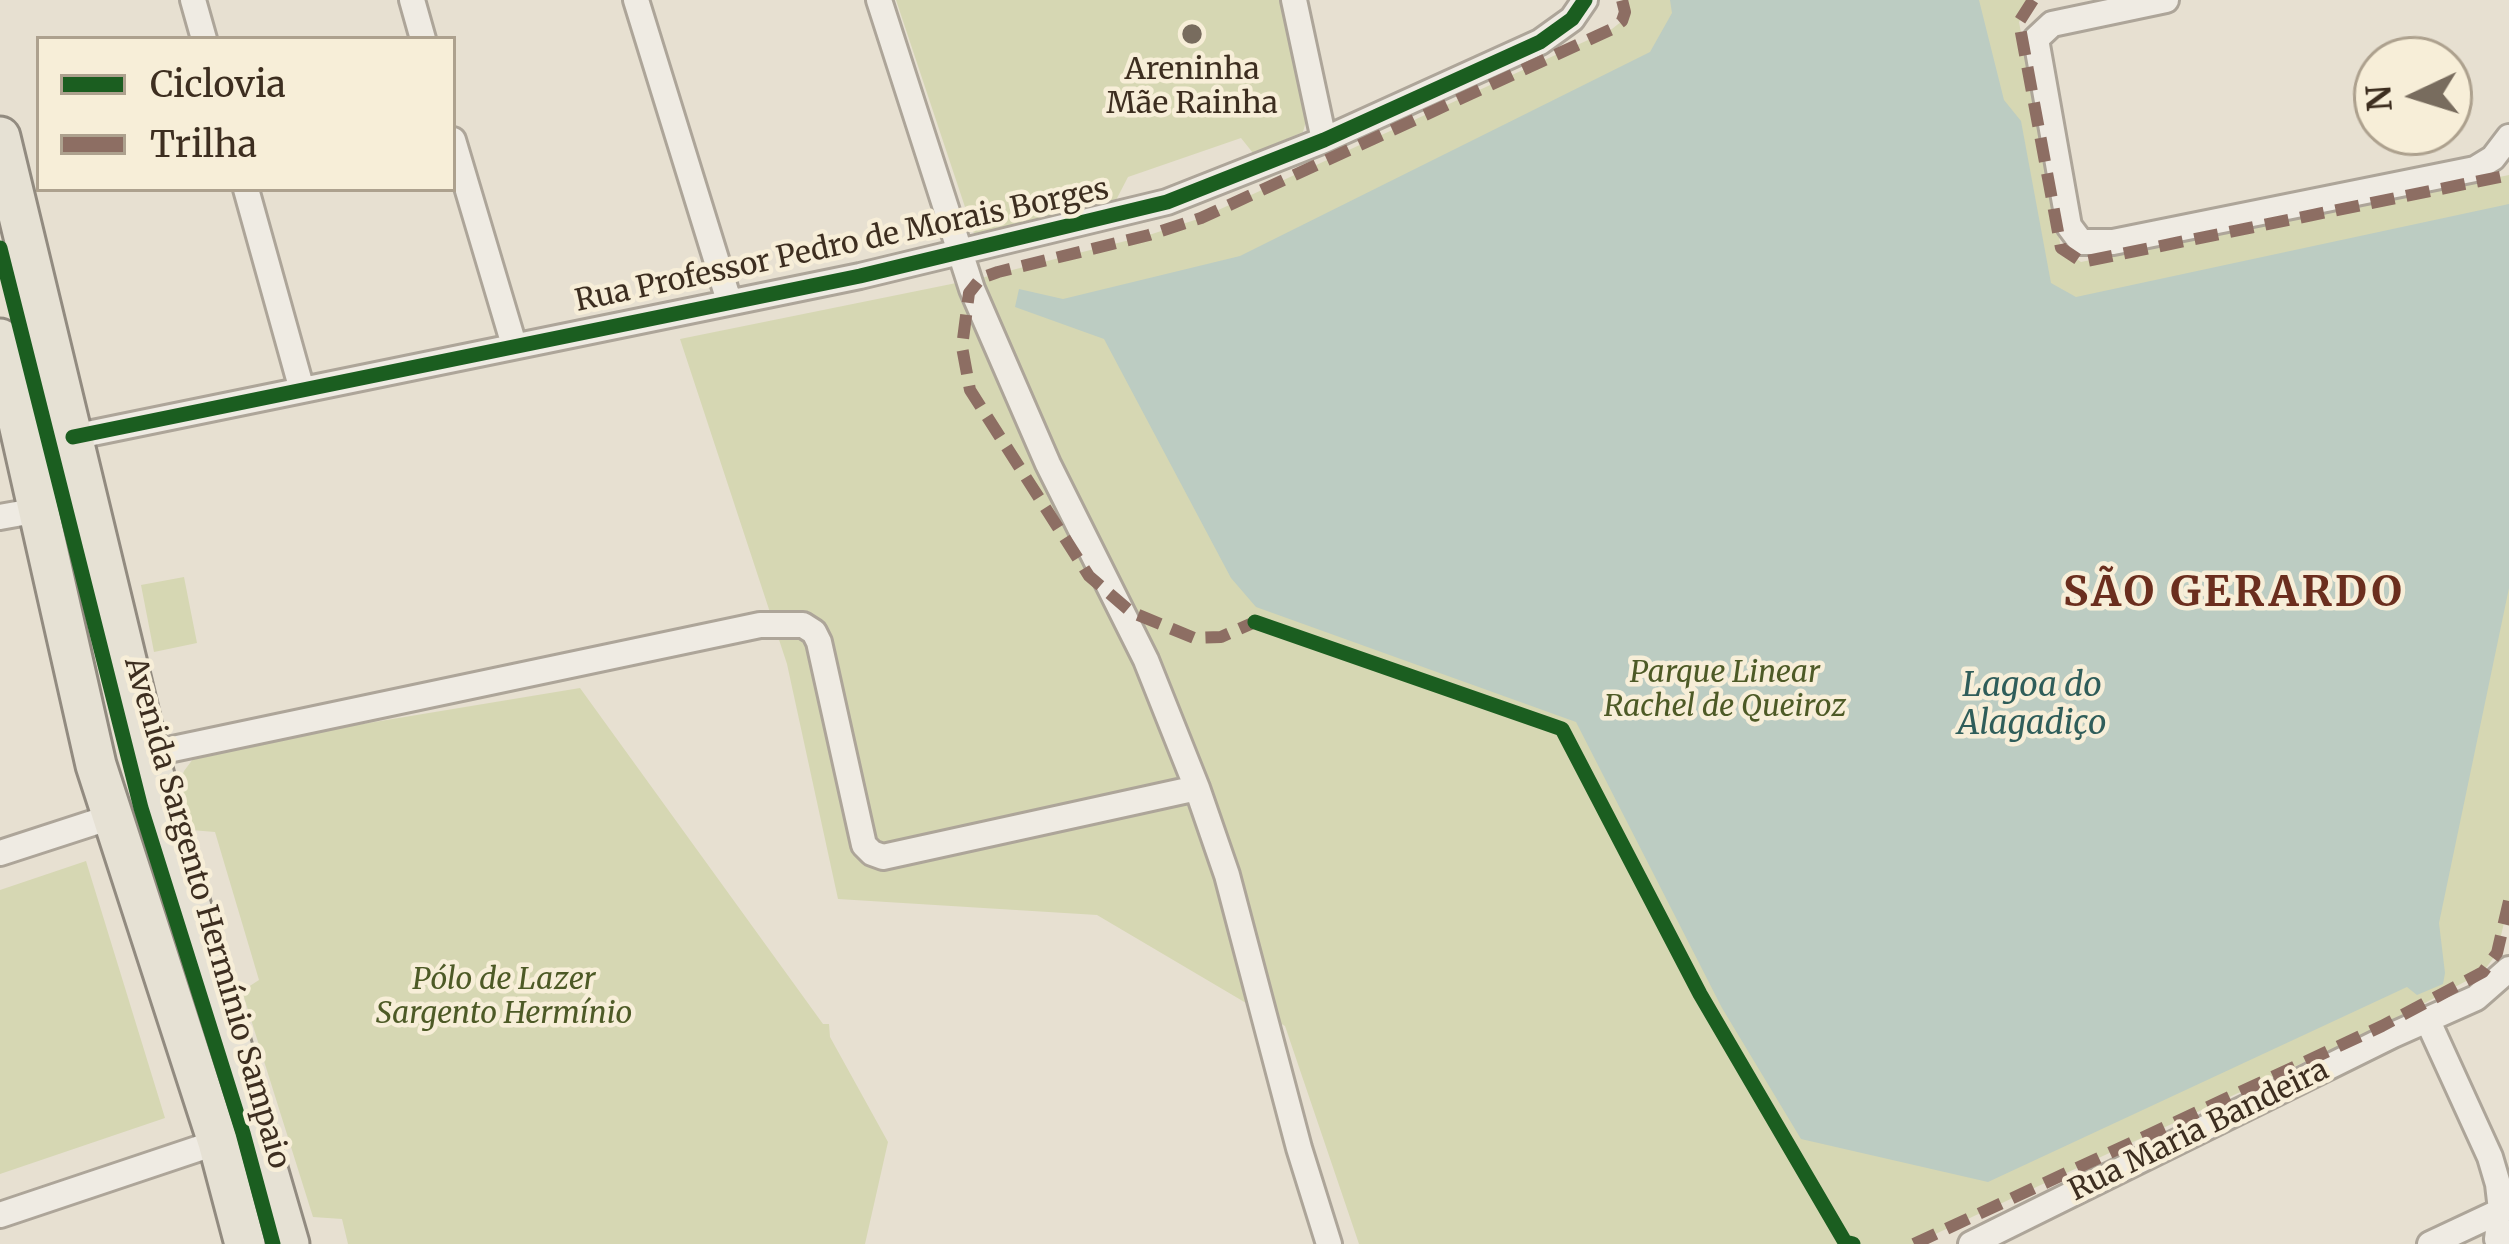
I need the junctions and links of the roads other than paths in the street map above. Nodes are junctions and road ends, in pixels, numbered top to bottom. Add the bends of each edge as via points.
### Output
1 (193, 0) edge
2 (412, 0) edge
3 (636, 0) edge
4 (879, 0) edge
5 (1294, 0) edge
6 (2166, 0) edge
7 (1584, 2) edge
8 (2094, 7) edge
9 (203, 36) edge
10 (422, 36) edge
11 (0, 136) edge
12 (2509, 136) edge
13 (1324, 140) junction
14 (456, 150) edge
15 (247, 192) edge
16 (959, 255) junction
17 (729, 301) junction
18 (0, 339) edge
19 (514, 345) junction
20 (302, 389) junction
21 (73, 437) junction
22 (39, 510) junction
23 (0, 517) edge
24 (149, 754) junction
25 (1197, 788) junction
26 (111, 817) junction
27 (0, 853) edge
28 (2509, 969) edge
29 (2427, 1019) junction
30 (218, 1142) junction
31 (2505, 1208) edge
32 (0, 1215) edge
33 (245, 1244) edge
34 (289, 1244) edge
35 (1329, 1244) edge
36 (1971, 1244) edge
37 (2430, 1244) edge
38 (2501, 1244) edge

1 - 9 street
2 - 10 street
3 - 17 street
4 - 16 street
5 - 13 street
6 - 8 street
7 - 13 street, Rua Professor Pedro de Morais Borges via 1540,42
8 - 12 street via 2036,39 2068,226 2081,242 2475,169
11 - 21 main road, Avenida Sargento Hermínio Sampaio
13 - 16 street, Rua Professor Pedro de Morais Borges via 1167,202
14 - 19 street
15 - 20 street
16 - 17 street, Rua Professor Pedro de Morais Borges
16 - 25 street
17 - 19 street, Rua Professor Pedro de Morais Borges
18 - 22 main road, Avenida Sargento Hermínio Sampaio
19 - 20 street, Rua Professor Pedro de Morais Borges
20 - 21 street, Rua Professor Pedro de Morais Borges
21 - 24 main road, Avenida Sargento Hermínio Sampaio
22 - 23 street
22 - 26 main road, Avenida Sargento Hermínio Sampaio
24 - 25 street via 760,626 803,625 819,642 872,853
24 - 34 main road, Avenida Sargento Hermínio Sampaio
25 - 35 street
26 - 27 street
26 - 30 main road, Avenida Sargento Hermínio Sampaio
28 - 29 street, Rua Maria Bandeira via 2476,998
29 - 31 street
29 - 36 street, Rua Maria Bandeira
30 - 32 street
30 - 33 main road, Avenida Sargento Hermínio Sampaio
31 - 37 street
31 - 38 street

